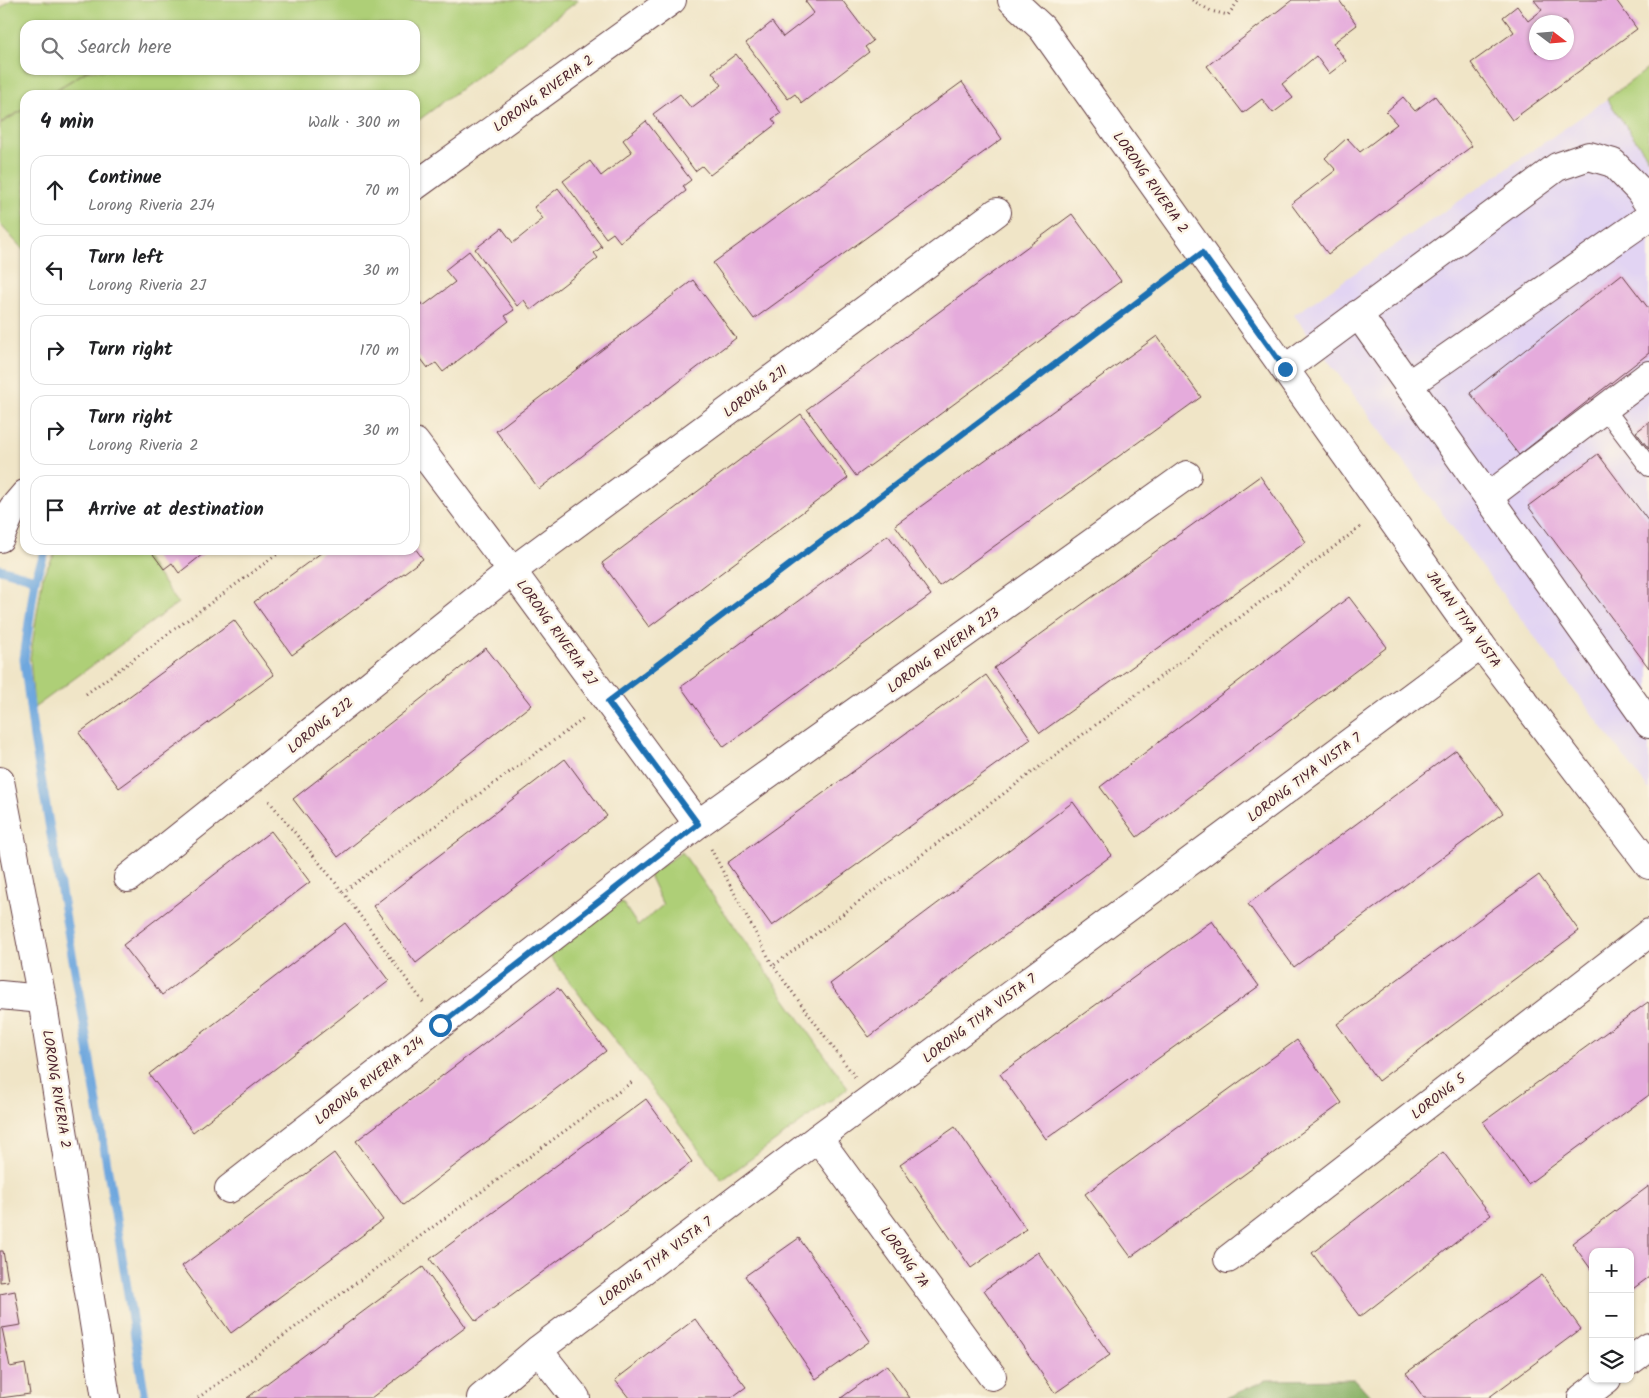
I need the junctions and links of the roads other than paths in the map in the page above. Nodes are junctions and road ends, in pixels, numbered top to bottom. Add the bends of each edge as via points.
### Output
1 (672, 0) edge
2 (1012, 0) edge
3 (420, 182) edge
4 (1649, 204) edge
5 (997, 212) dead end
6 (1649, 217) edge
7 (1358, 314) junction
8 (1285, 369) junction
9 (1649, 375) edge
10 (1408, 385) junction
11 (1605, 409) junction
12 (420, 449) edge
13 (1649, 467) edge
14 (1187, 475) dead end
15 (1488, 497) junction
16 (20, 500) edge
17 (0, 538) edge
18 (512, 571) junction
19 (1482, 644) junction
20 (1649, 724) edge
21 (0, 781) edge
22 (698, 824) junction
23 (1649, 865) edge
24 (128, 878) dead end
25 (1649, 933) edge
26 (0, 996) edge
27 (42, 999) junction
28 (818, 1138) junction
29 (229, 1189) dead end
30 (1228, 1259) dead end
31 (1649, 1347) edge
32 (538, 1350) junction
33 (1634, 1358) edge
34 (992, 1376) dead end
35 (1602, 1383) edge
36 (106, 1398) edge
37 (481, 1398) edge
38 (576, 1398) edge
39 (1582, 1398) edge

1 - 3 street, LORONG RIVERIA 2
2 - 8 street, LORONG RIVERIA 2 via 1042,28
4 - 7 street via 1613,163 1589,156 1557,167
5 - 18 street, LORONG 2J1
6 - 10 street
7 - 8 street
7 - 10 street
8 - 19 street, JALAN TIYA VISTA
9 - 11 street
10 - 15 street
11 - 13 lane
11 - 15 street
12 - 18 street, LORONG RIVERIA 2J
14 - 22 street, LORONG RIVERIA 2J3
15 - 20 street
16 - 17 street
18 - 22 street, LORONG RIVERIA 2J
18 - 24 street, LORONG 2J2
19 - 23 street, JALAN TIYA VISTA
19 - 28 street, LORONG TIYA VISTA 7
21 - 27 street, LORONG RIVERIA 2
22 - 29 street, LORONG RIVERIA 2J4
25 - 30 street, LORONG 5
26 - 27 street
27 - 36 street, LORONG RIVERIA 2
28 - 32 street, LORONG TIYA VISTA 7
28 - 34 street, LORONG 7A
31 - 33 street
32 - 37 street, LORONG TIYA VISTA 7
32 - 38 street
35 - 39 street

